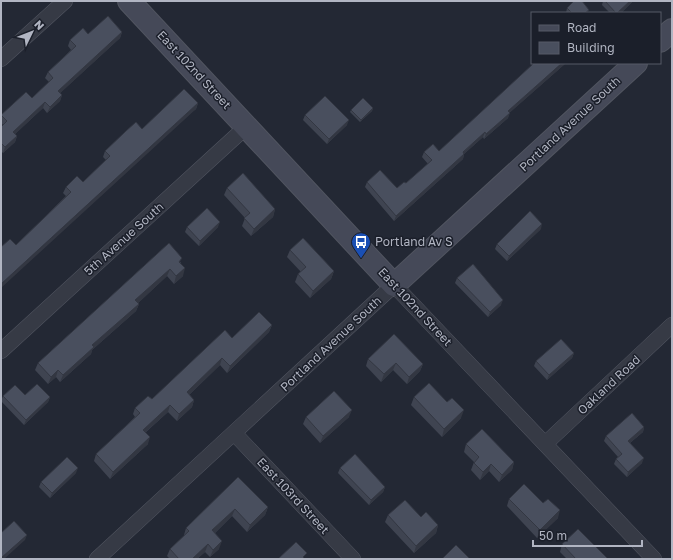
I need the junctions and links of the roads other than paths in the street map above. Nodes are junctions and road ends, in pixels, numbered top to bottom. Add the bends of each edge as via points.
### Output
1 (65, 1) edge
2 (129, 1) edge
3 (672, 30) edge
4 (661, 40) edge
5 (1, 59) edge
6 (635, 64) edge
7 (246, 127) junction
8 (394, 285) junction
9 (672, 325) edge
10 (1, 351) edge
11 (234, 433) junction
12 (545, 444) junction
13 (97, 559) edge
14 (353, 559) edge
15 (654, 559) edge

1 - 5 street
2 - 7 street, East 102nd Street
3 - 4 street
6 - 8 street, Portland Avenue South
7 - 8 street, East 102nd Street
7 - 10 street, 5th Avenue South
8 - 11 street, Portland Avenue South
8 - 12 street, East 102nd Street
9 - 12 street, Oakland Road
11 - 13 street, Portland Avenue South
11 - 14 street, East 103rd Street
12 - 15 street, East 102nd Street

